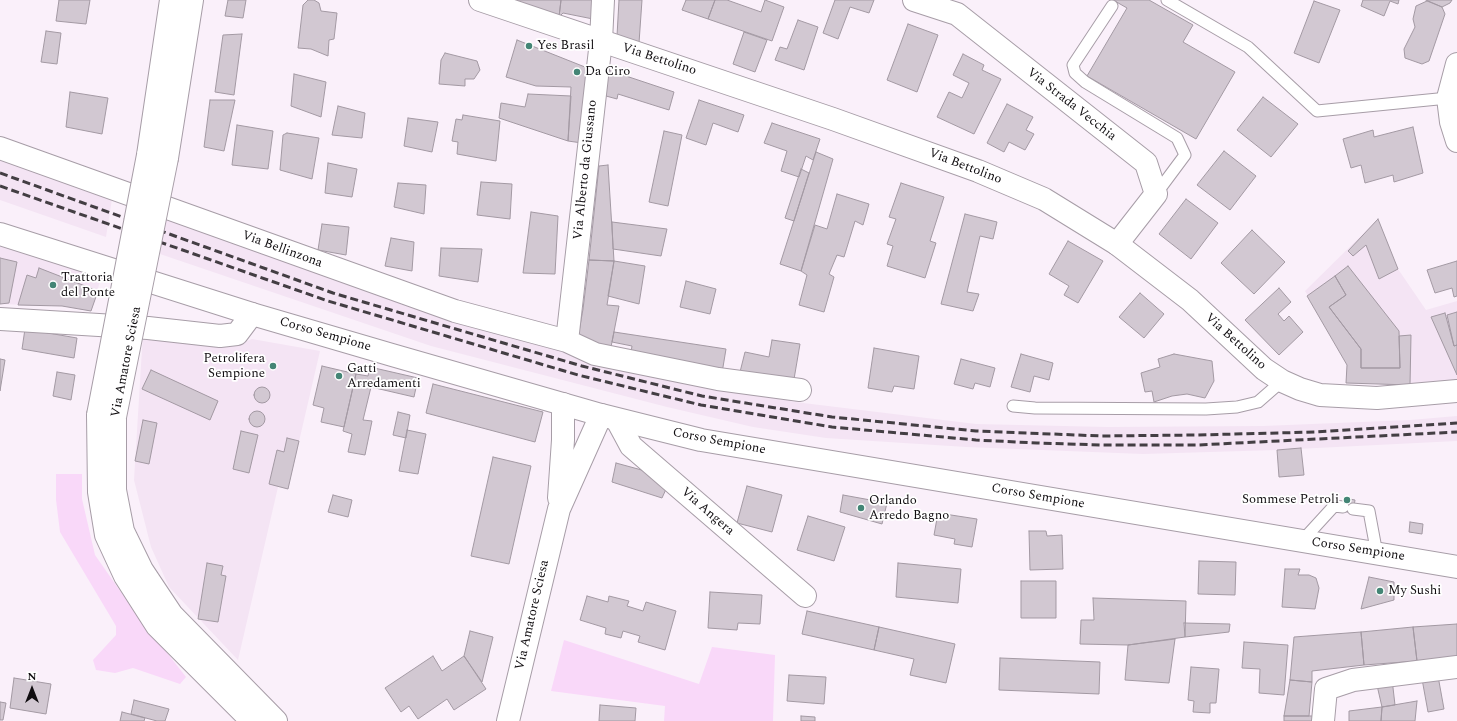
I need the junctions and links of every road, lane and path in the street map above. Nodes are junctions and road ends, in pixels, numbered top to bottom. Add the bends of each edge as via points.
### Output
1 (171, 0) edge
2 (192, 0) edge
3 (480, 0) edge
4 (603, 0) edge
5 (914, 0) edge
6 (1167, 0) edge
7 (1112, 6) dead end
8 (600, 41) junction
9 (1457, 64) edge
10 (1448, 98) junction
11 (1457, 141) edge
12 (0, 148) edge
13 (158, 157) junction
14 (1156, 194) junction
15 (0, 234) edge
16 (1118, 244) junction
17 (252, 314) junction
18 (0, 319) edge
19 (568, 341) junction
20 (1282, 382) junction
21 (800, 390) dead end
22 (1457, 391) edge
23 (563, 404) junction
24 (1014, 406) dead end
25 (107, 416) junction
26 (609, 418) junction
27 (559, 509) junction
28 (1302, 541) junction
29 (1377, 554) junction
30 (1457, 567) edge
31 (805, 596) dead end
32 (1457, 667) edge
33 (252, 721) edge
34 (276, 721) edge
35 (508, 721) edge
36 (1323, 721) edge

1 - 13 street, Via Amatore Sciesa
2 - 13 street, Via Amatore Sciesa
3 - 8 street, Via Bettolino
4 - 8 street, Via Alberto da Giussano
5 - 14 street, Via Strada Vecchia via 957,14 1146,163
6 - 10 lane via 1248,47 1317,111
7 - 14 lane via 1073,65 1075,73 1085,82 1177,138 1185,155
8 - 16 street, Via Bettolino via 833,119 978,171 1044,199
8 - 19 street, Via Alberto da Giussano
9 - 10 street
10 - 11 street
12 - 19 street, Via Bellinzona via 455,311
13 - 25 street, Via Amatore Sciesa, bridge
14 - 16 street
15 - 17 street, Corso Sempione
16 - 20 street, Via Bettolino via 1190,300 1264,369
17 - 18 street via 237,334 220,336 148,328
17 - 23 street, Corso Sempione
19 - 21 street, Via Bellinzona via 595,354 718,379
20 - 22 street, Via Bettolino via 1320,395 1350,398
20 - 24 lane via 1258,402 1206,410
23 - 26 street, Corso Sempione
23 - 27 street, Via Amatore Sciesa
25 - 33 street, Via Amatore Sciesa via 99,492 106,535 125,576 157,626
25 - 34 street, Via Amatore Sciesa via 123,531 142,570 172,615
26 - 27 street, Via Amatore Sciesa
26 - 28 street, Corso Sempione via 701,440
26 - 31 street, Via Angera via 631,446
27 - 35 street, Via Amatore Sciesa
28 - 29 street, Corso Sempione
28 - 29 lane via 1334,506 1369,511
29 - 30 street, Corso Sempione
32 - 36 street via 1353,680 1326,689

